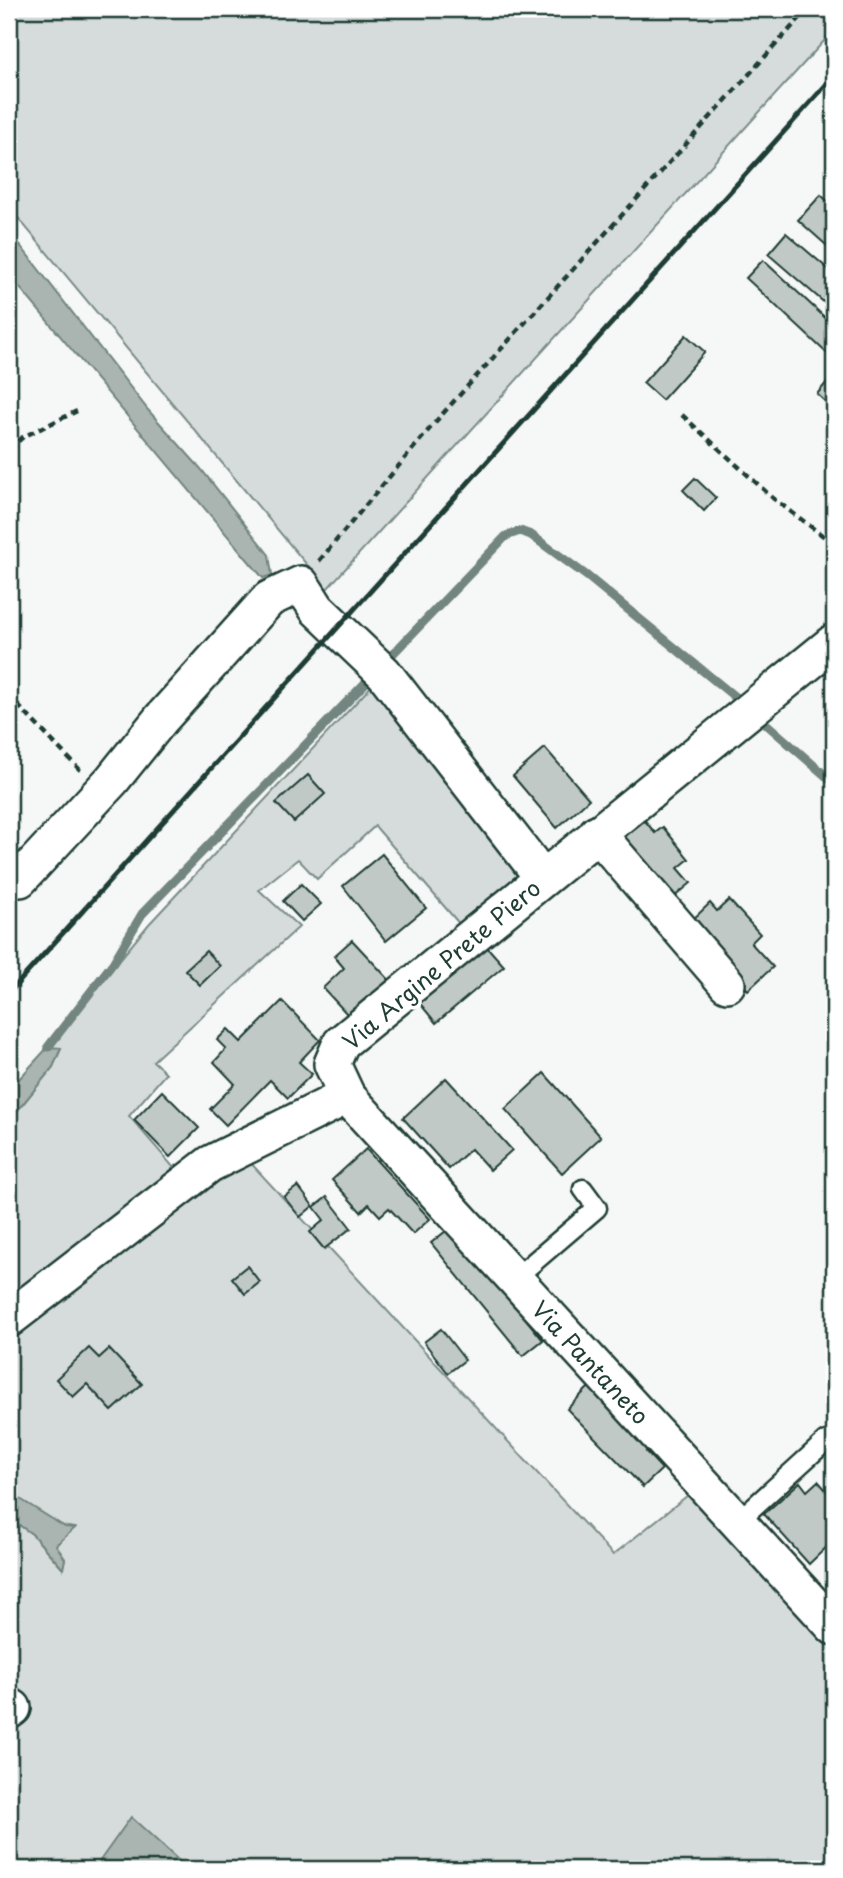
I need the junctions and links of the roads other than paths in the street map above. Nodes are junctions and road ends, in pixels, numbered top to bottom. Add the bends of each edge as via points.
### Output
1 (834, 642) edge
2 (597, 833) junction
3 (543, 878) junction
4 (20, 879) dead end
5 (727, 984) dead end
6 (347, 1096) junction
7 (583, 1189) dead end
8 (514, 1279) junction
9 (9, 1320) edge
10 (826, 1441) dead end
11 (737, 1522) junction
12 (834, 1627) edge

1 - 2 street, Via Argine Prete Piero
2 - 3 street, Via Argine Prete Piero
2 - 5 street
3 - 4 street via 376,666 317,609 301,584 269,599
3 - 6 street, Via Argine Prete Piero via 341,1044 332,1064
6 - 8 street, Via Pantaneto
6 - 9 street via 210,1164
7 - 8 lane via 597,1208
8 - 11 street, Via Pantaneto
10 - 11 lane
11 - 12 street, Via Pantaneto

